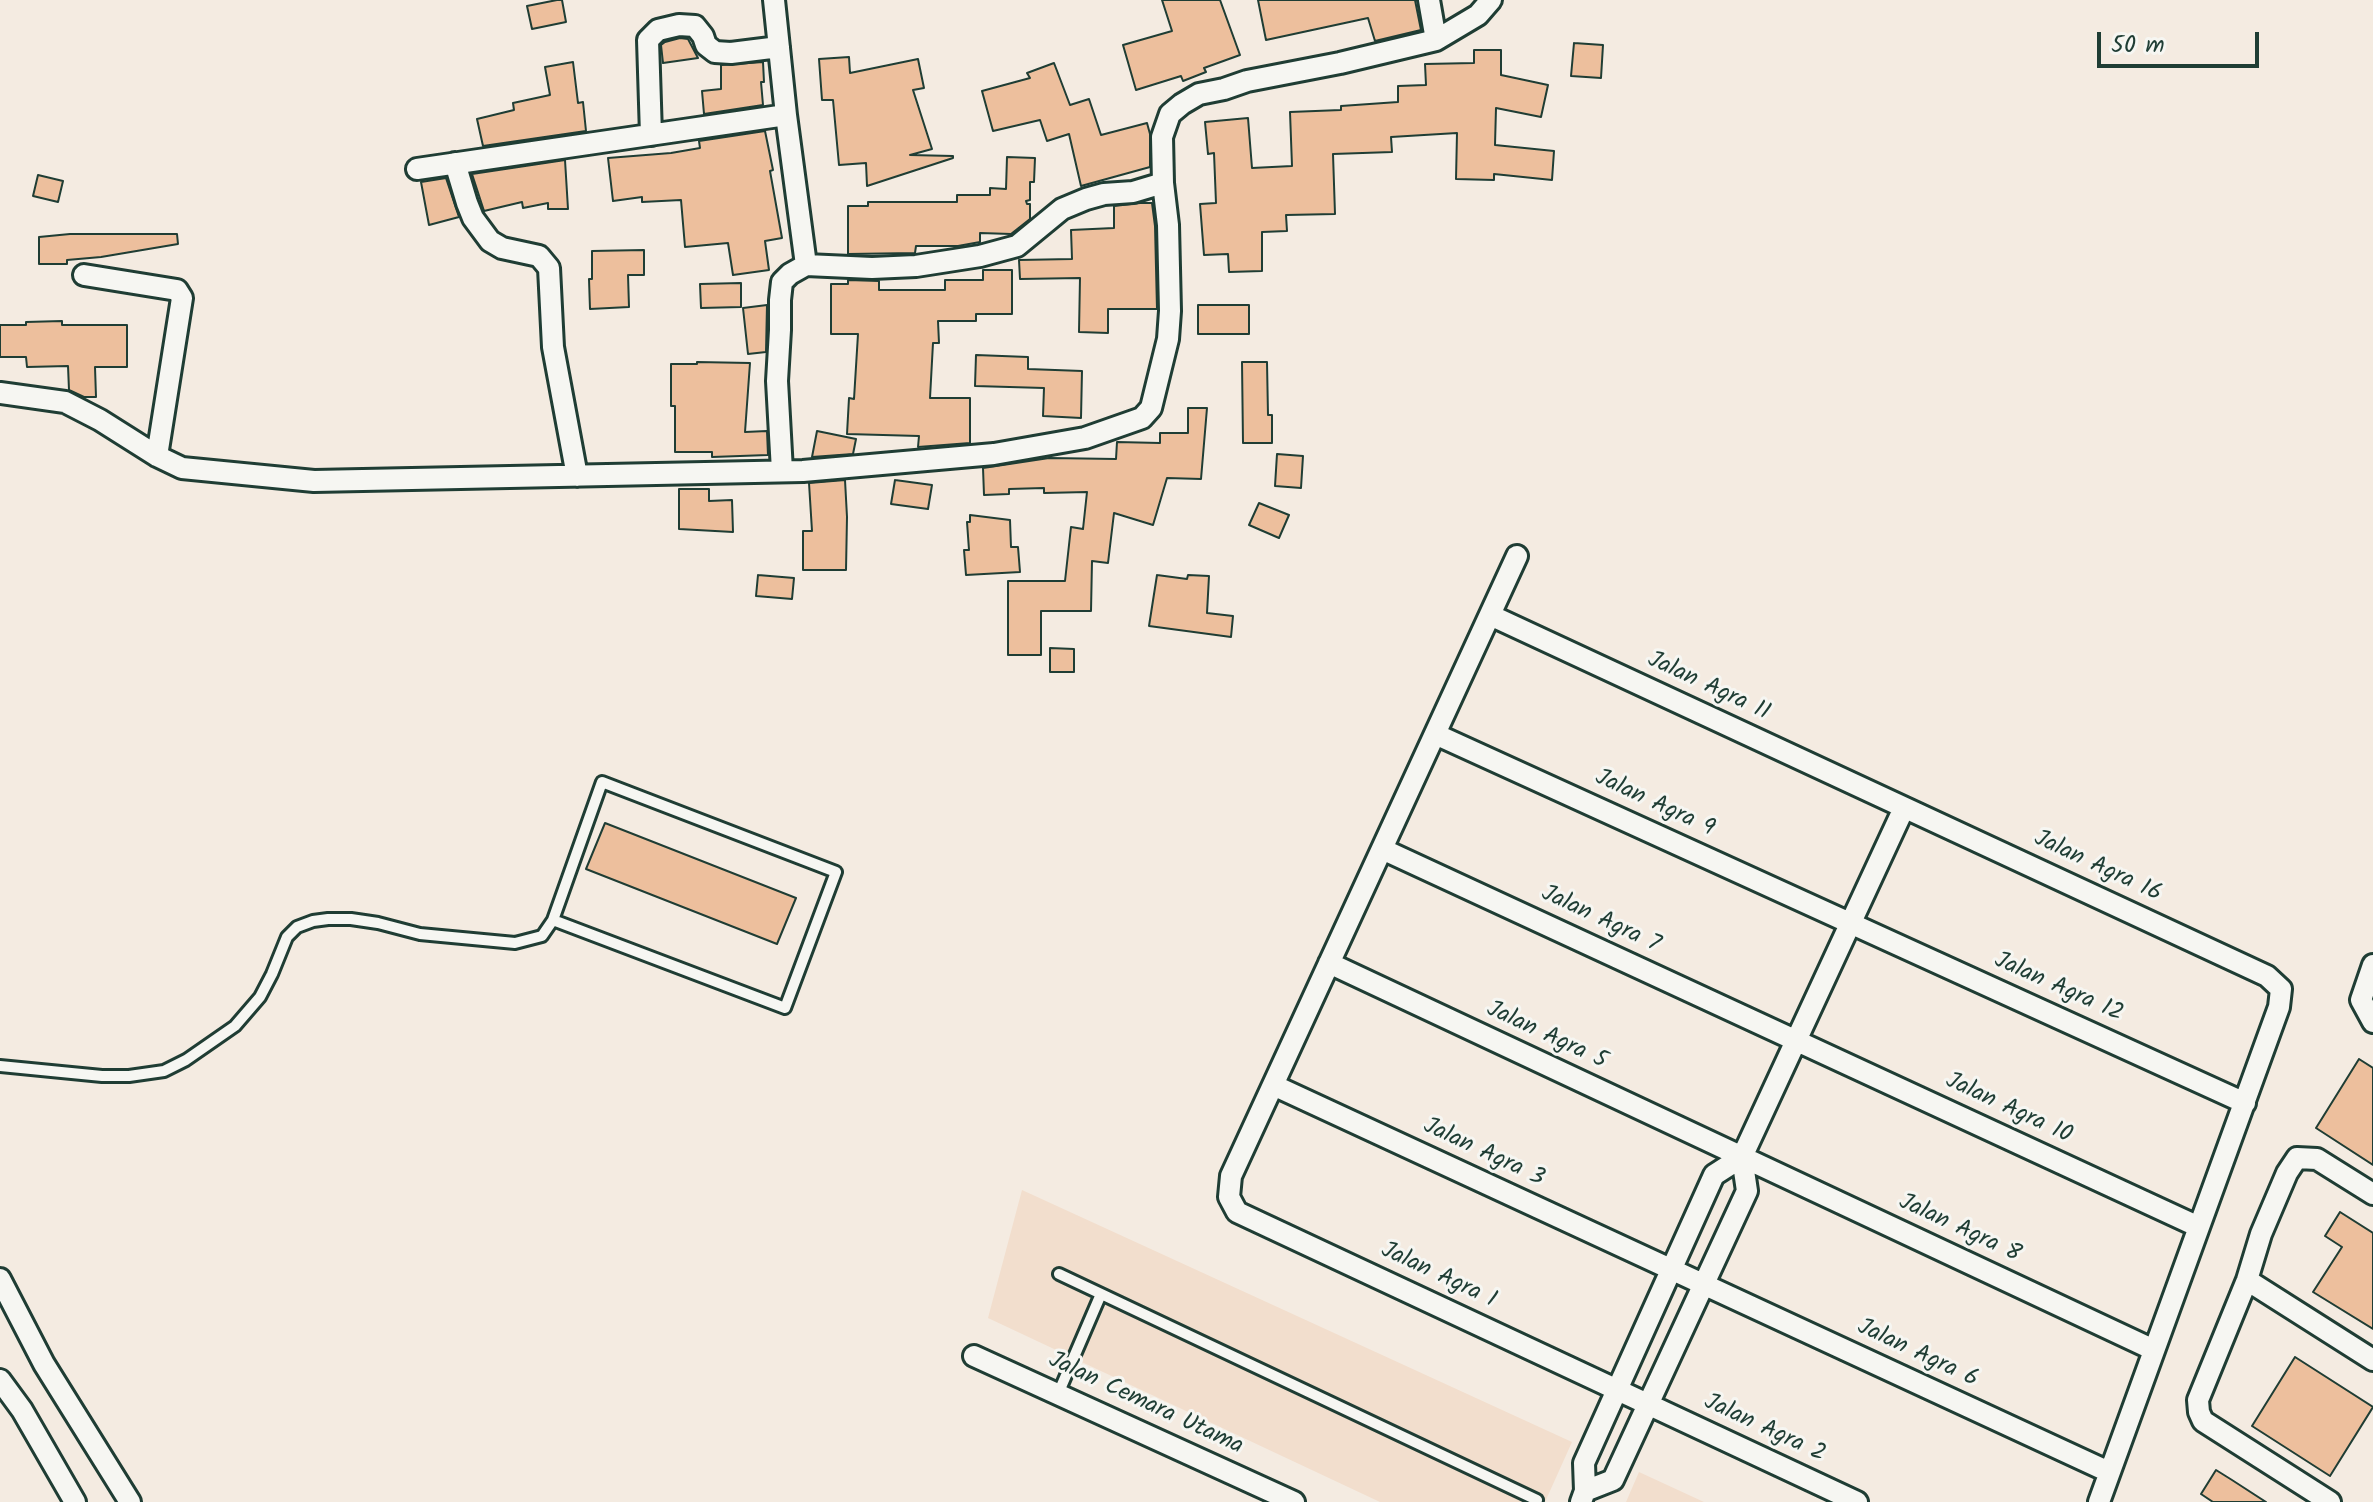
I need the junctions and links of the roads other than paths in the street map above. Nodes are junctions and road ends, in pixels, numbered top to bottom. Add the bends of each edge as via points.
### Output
1 (774, 0) edge
2 (1429, 0) edge
3 (1491, 0) edge
4 (1436, 40) junction
5 (779, 47) junction
6 (786, 115) junction
7 (651, 135) junction
8 (455, 163) junction
9 (417, 169) dead end
10 (1163, 183) junction
11 (806, 265) junction
12 (84, 275) dead end
13 (0, 393) edge
14 (157, 456) junction
15 (782, 471) junction
16 (577, 476) junction
17 (1517, 556) dead end
18 (1490, 615) junction
19 (1435, 734) junction
20 (1904, 808) junction
21 (1382, 849) junction
22 (553, 920) junction
23 (1851, 923) junction
24 (1329, 963) junction
25 (2373, 965) edge
26 (2373, 1022) edge
27 (1796, 1040) junction
28 (0, 1066) edge
29 (1273, 1085) junction
30 (2245, 1103) junction
31 (1742, 1157) junction
32 (2373, 1194) edge
33 (2199, 1227) junction
34 (1671, 1270) junction
35 (1059, 1274) dead end
36 (0, 1279) edge
37 (2247, 1280) junction
38 (1703, 1284) junction
39 (1101, 1294) junction
40 (2154, 1350) junction
41 (974, 1356) dead end
42 (2373, 1360) edge
43 (0, 1380) edge
44 (1617, 1390) junction
45 (1058, 1394) junction
46 (1648, 1404) junction
47 (2109, 1472) junction
48 (1513, 1489) junction
49 (1583, 1497) edge
50 (1537, 1500) edge
51 (75, 1502) edge
52 (130, 1502) edge
53 (1294, 1502) edge
54 (1507, 1502) edge
55 (1857, 1502) edge
56 (2099, 1502) edge
57 (2330, 1502) edge

1 - 5 street
2 - 4 street
3 - 4 street via 1478,15
4 - 10 street via 1199,94 1170,114 1162,137
5 - 6 street
5 - 7 street via 715,52 695,26 658,30 648,40
6 - 7 street
6 - 11 street
7 - 8 street
8 - 9 street
8 - 16 street via 473,218 490,241 539,256 549,268 553,347
10 - 11 street via 1086,199 1062,209 1017,246 980,256 916,266
10 - 15 street via 1169,241 1168,339 1151,408 1142,418 1085,438 994,454
11 - 15 street via 782,282 777,381
12 - 14 street via 177,290 182,298
13 - 14 street via 65,402
14 - 16 street via 182,468 314,481
15 - 16 street
17 - 18 street
18 - 19 street
18 - 20 street, Jalan Agra 11
19 - 21 street
19 - 23 street, Jalan Agra 9
20 - 23 street
20 - 30 street, Jalan Agra 16 via 2267,976 2281,989 2279,1007
21 - 24 street
21 - 27 street, Jalan Agra 7
22 - 22 lane via 785,1008 836,872 602,782
22 - 28 lane via 542,936 515,943 420,934 351,919 313,921 287,937 260,997 235,1026 164,1071 129,1076
23 - 27 street
23 - 30 street, Jalan Agra 12
24 - 29 street
24 - 31 street, Jalan Agra 5
25 - 26 street via 2361,1000
27 - 31 street
27 - 33 street, Jalan Agra 10
29 - 34 street, Jalan Agra 3
29 - 44 street, Jalan Agra 1 via 1231,1176 1229,1197 1237,1212
30 - 33 street
31 - 34 street via 1714,1175
31 - 38 street via 1747,1191
31 - 40 street, Jalan Agra 8
32 - 37 street via 2317,1159 2297,1158 2261,1234
33 - 40 street
34 - 38 street, Jalan Agra 3
34 - 44 street
35 - 39 lane
36 - 52 street via 44,1364
37 - 42 street
37 - 57 street via 2198,1400 2199,1412 2203,1421
38 - 46 street
38 - 47 street, Jalan Agra 6
39 - 45 lane
39 - 48 lane
40 - 47 street
41 - 45 street, Jalan Cemara Utama
43 - 51 street
44 - 46 street, Jalan Agra 1
44 - 49 street via 1584,1463
45 - 53 street, Jalan Cemara Utama
46 - 49 street via 1613,1480
46 - 55 street, Jalan Agra 2
47 - 56 street
48 - 50 lane
48 - 54 lane

